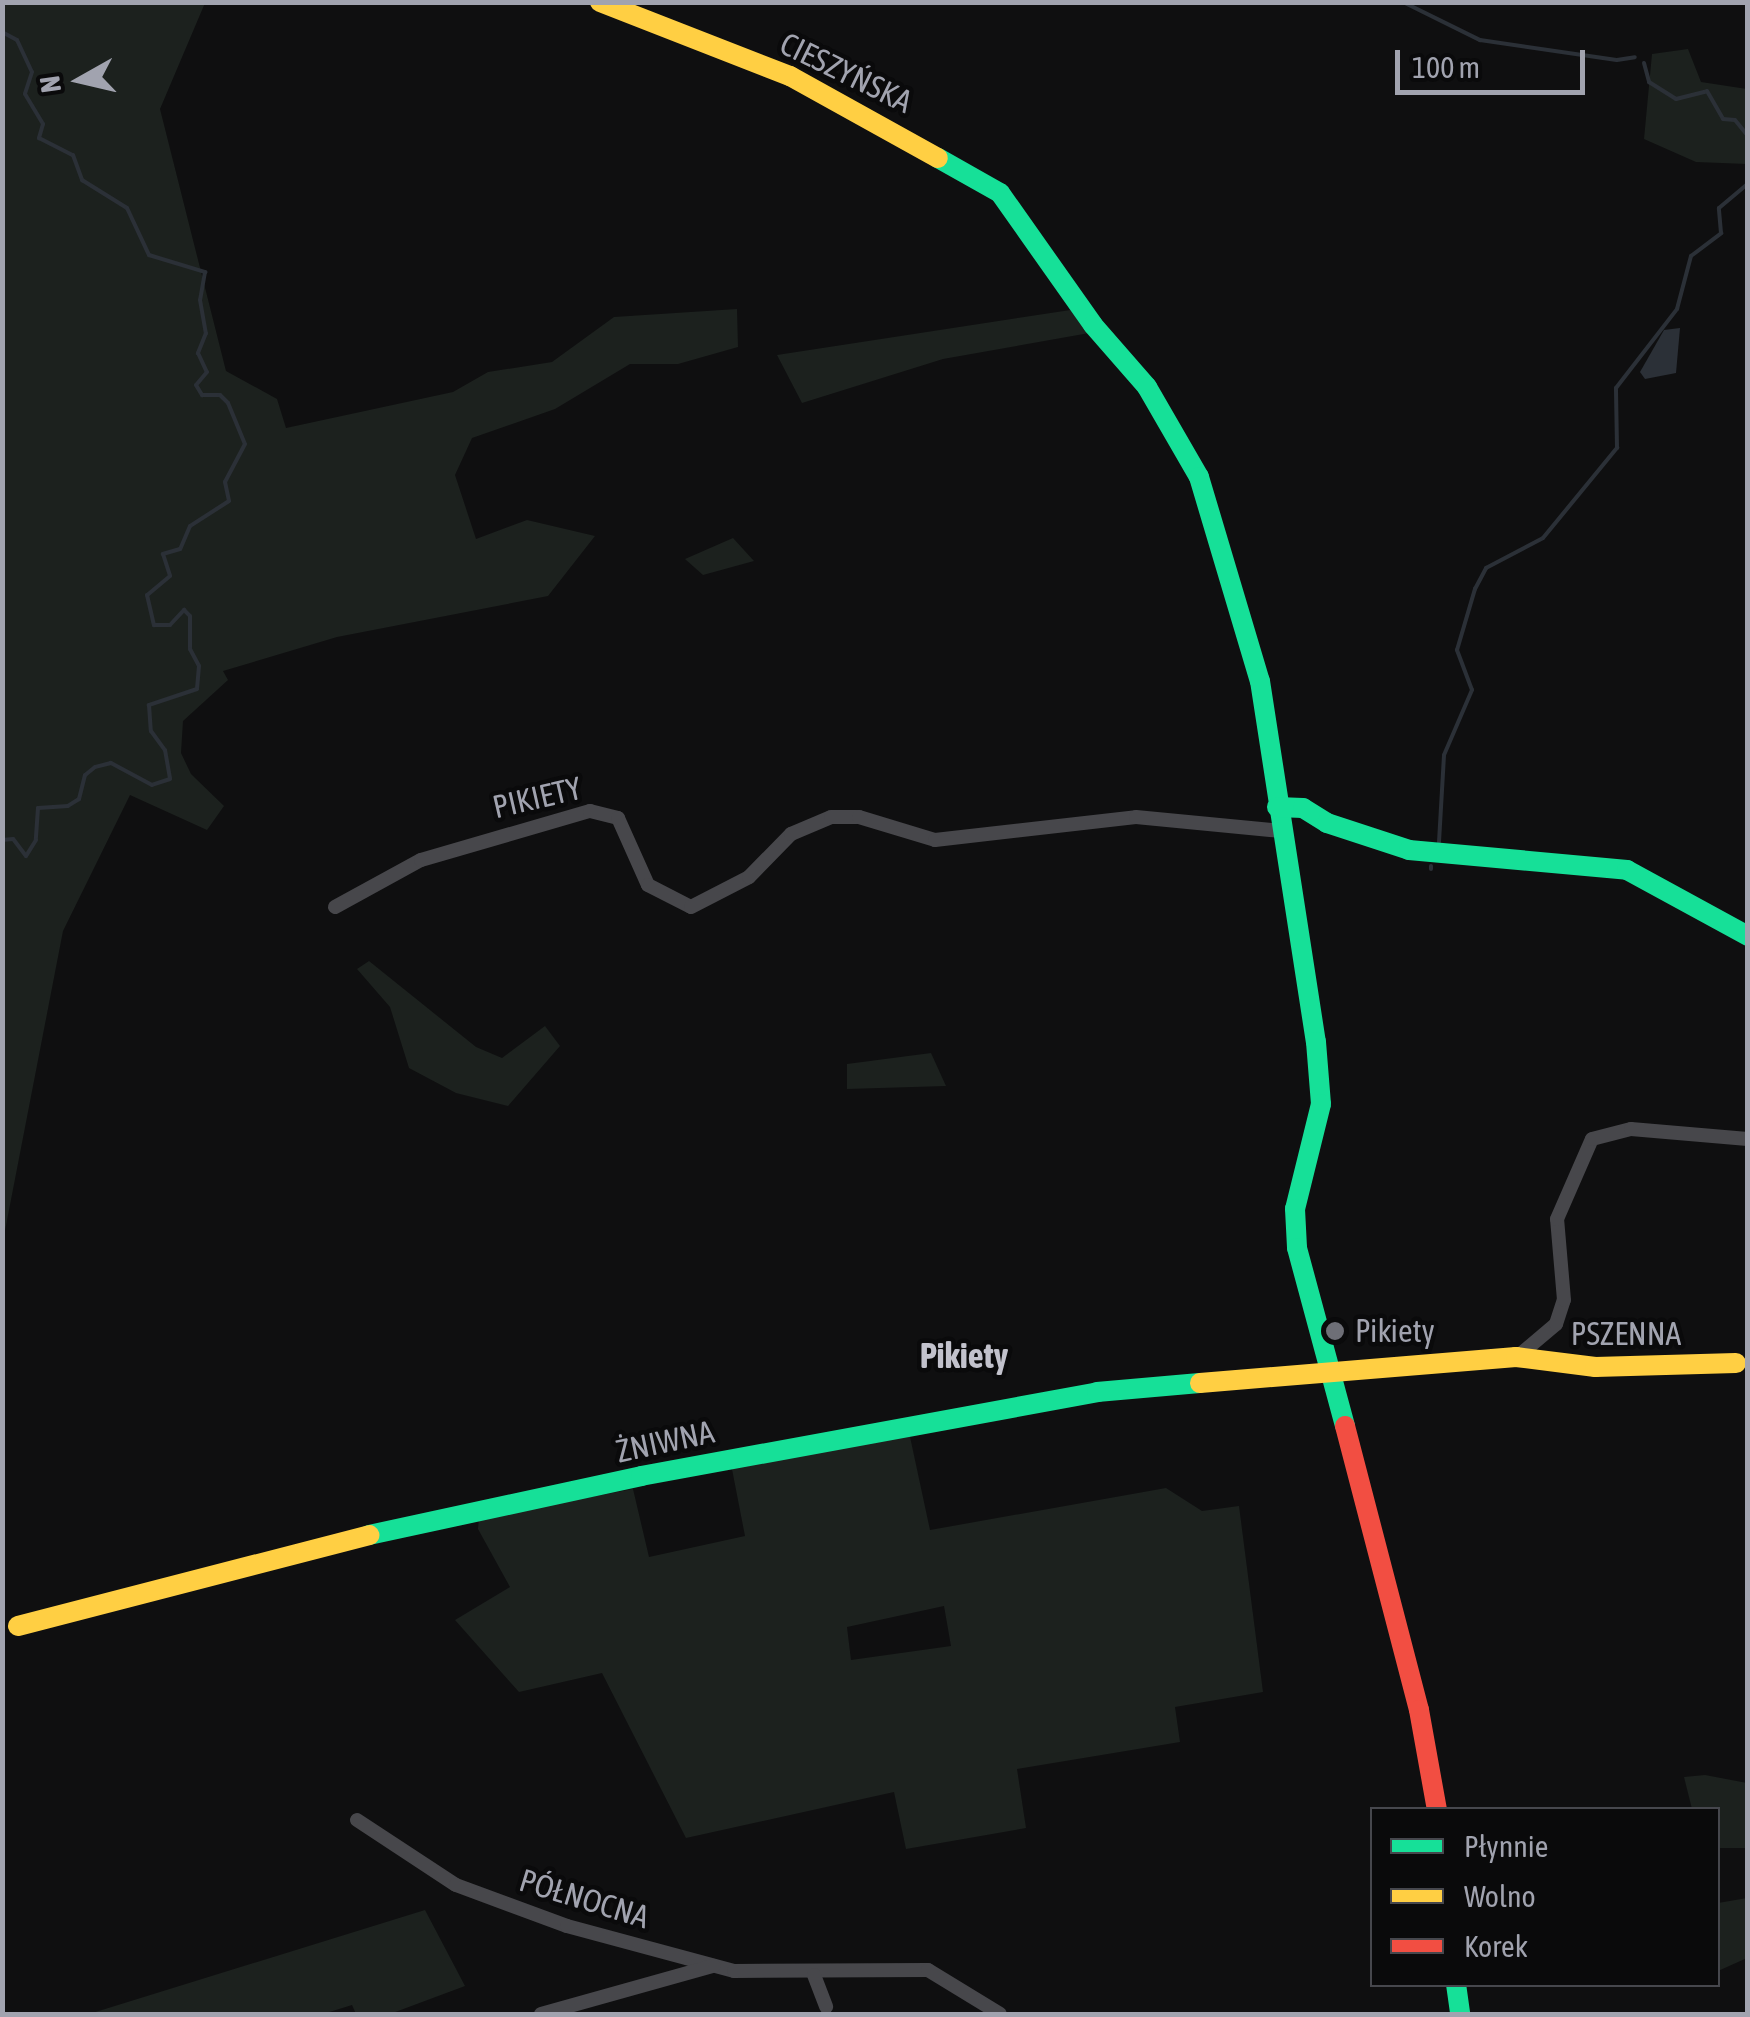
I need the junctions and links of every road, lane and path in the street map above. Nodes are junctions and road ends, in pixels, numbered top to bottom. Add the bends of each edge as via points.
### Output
1 (600, 2) edge
2 (1277, 807) junction
3 (1327, 823) junction
4 (1280, 831) junction
5 (335, 907) dead end
6 (1748, 936) edge
7 (1748, 1139) edge
8 (1516, 1357) junction
9 (1736, 1364) dead end
10 (1334, 1369) junction
11 (18, 1626) dead end
12 (1436, 1807) edge
13 (357, 1820) dead end
14 (713, 1966) junction
15 (814, 1975) junction
16 (1456, 1987) edge
17 (826, 2006) dead end
18 (541, 2014) edge
19 (1000, 2014) edge
20 (1460, 2014) edge

1 - 2 street, CIESZYŃSKA via 804,83 1000,193 1157,401 1199,477 1260,681
2 - 3 street via 1303,808
2 - 4 street
3 - 4 street
3 - 6 street via 1409,850 1627,870
4 - 5 street, PIKIETY via 1136,817 936,840 859,817 831,817 791,834 749,877 691,907 648,885 618,818 590,811 422,860
4 - 10 street via 1320,1082 1317,1125 1295,1209 1296,1248
7 - 8 street, PSZENNA via 1631,1129 1592,1138 1558,1219 1564,1300 1556,1324
8 - 9 street, PSZENNA via 1595,1367
8 - 10 street, PSZENNA
10 - 11 street, ŻNIWNA via 1097,1392 728,1458 256,1560
10 - 12 street via 1363,1518 1419,1710
13 - 14 street, PÓŁNOCNA via 456,1885 567,1926
14 - 15 street, PÓŁNOCNA
14 - 18 street
15 - 17 street
15 - 19 street, PÓŁNOCNA via 928,1970
16 - 20 street

